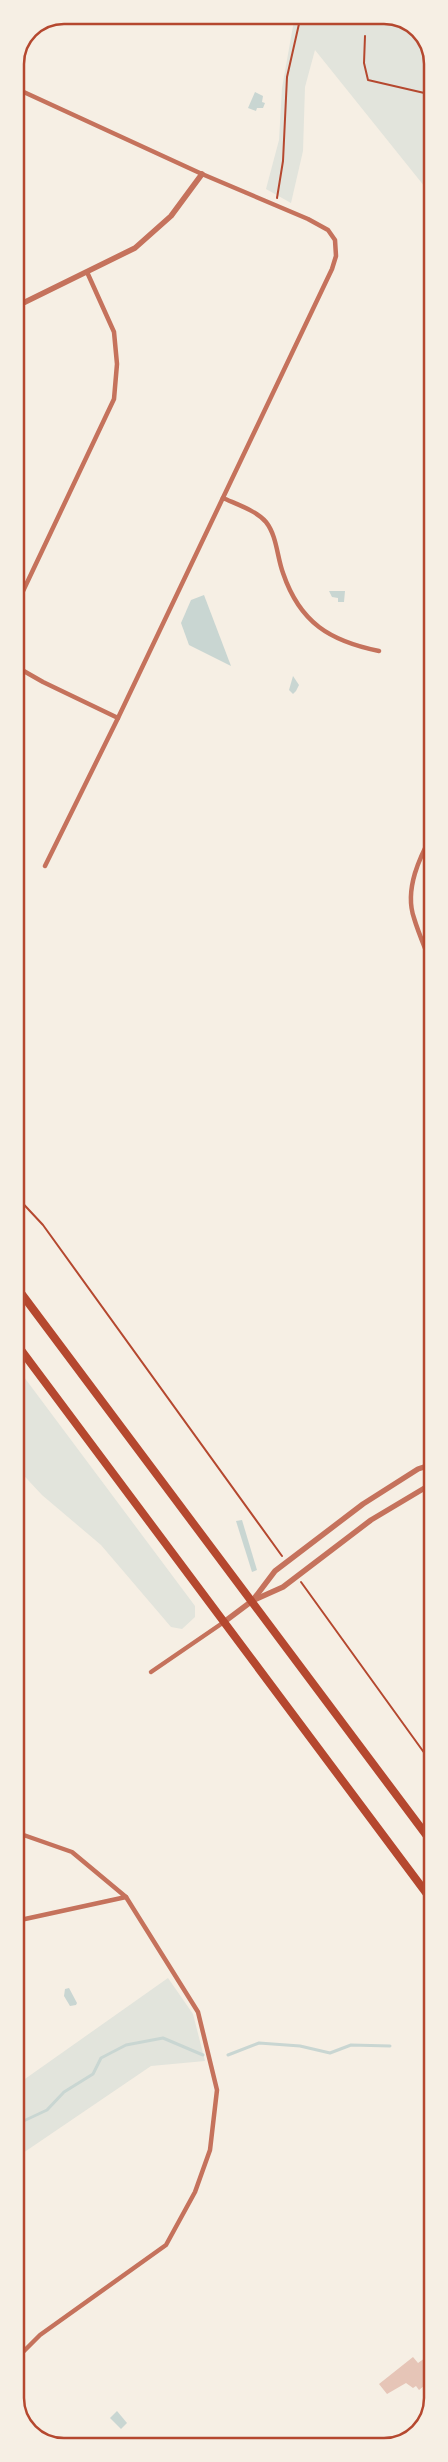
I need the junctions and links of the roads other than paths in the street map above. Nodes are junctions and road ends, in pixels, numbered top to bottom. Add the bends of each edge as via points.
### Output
1 (24, 92) edge
2 (202, 174) junction
3 (86, 272) junction
4 (24, 303) edge
5 (223, 498) junction
6 (24, 589) edge
7 (379, 651) dead end
8 (24, 671) edge
9 (118, 718) junction
10 (424, 852) edge
11 (45, 866) dead end
12 (424, 945) edge
13 (24, 1297) edge
14 (24, 1354) edge
15 (424, 1469) edge
16 (424, 1488) edge
17 (252, 1601) junction
18 (224, 1622) junction
19 (151, 1672) dead end
20 (424, 1832) edge
21 (24, 1835) edge
22 (424, 1890) edge
23 (126, 1897) junction
24 (24, 1919) edge
25 (24, 2352) edge

1 - 2 street
2 - 3 street via 171,216 135,248
2 - 5 street via 308,219 328,230 335,240 336,256 332,268
3 - 4 street
3 - 6 street via 114,332 117,364 114,399
5 - 7 street via 266,522 291,591 319,628 337,640
5 - 9 street
8 - 9 street
9 - 11 street
10 - 12 street via 411,888 411,903
13 - 17 highway
14 - 18 highway
15 - 17 street via 392,1485 274,1571
16 - 17 street via 372,1520 282,1588
17 - 18 street
17 - 20 highway
18 - 19 street
18 - 22 highway
21 - 23 street via 72,1852
23 - 24 street
23 - 25 street via 198,2012 217,2090 210,2150 195,2192 166,2245 40,2335

